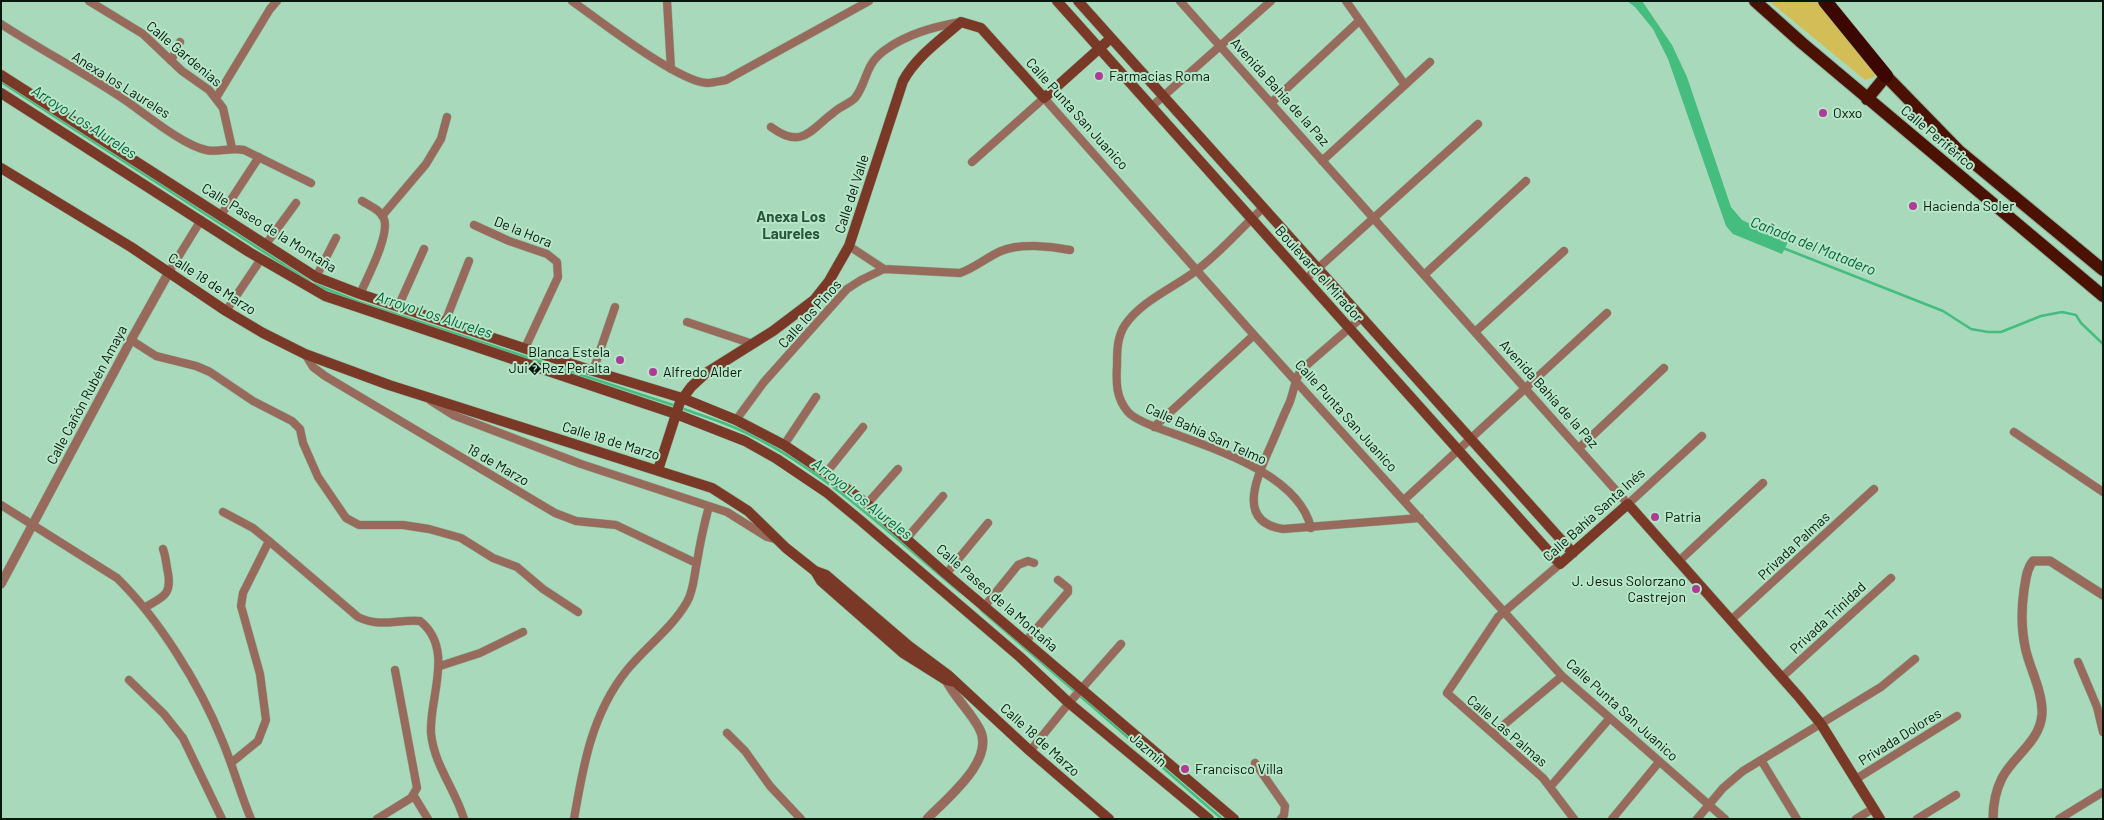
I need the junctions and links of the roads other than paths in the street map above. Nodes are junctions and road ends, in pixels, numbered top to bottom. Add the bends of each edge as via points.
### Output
1 (89, 1) edge
2 (277, 1) edge
3 (572, 1) edge
4 (667, 1) edge
5 (869, 1) edge
6 (1057, 1) edge
7 (1078, 1) edge
8 (1180, 1) edge
9 (1271, 1) edge
10 (1346, 1) edge
11 (1755, 1) edge
12 (1825, 1) edge
13 (855, 4) edge
14 (1360, 21) junction
15 (961, 22) junction
16 (1, 24) edge
17 (1111, 38) junction
18 (180, 42) dead end
19 (1220, 46) junction
20 (1099, 48) junction
21 (171, 61) junction
22 (1430, 62) dead end
23 (671, 69) junction
24 (1, 75) edge
25 (1886, 76) junction
26 (1405, 85) junction
27 (1, 93) edge
28 (1163, 96) junction
29 (216, 98) junction
30 (1044, 98) junction
31 (1867, 99) junction
32 (1271, 103) junction
33 (1151, 107) junction
34 (447, 117) dead end
35 (1478, 124) dead end
36 (771, 127) dead end
37 (232, 148) junction
38 (260, 157) junction
39 (1322, 161) junction
40 (972, 162) dead end
41 (1, 168) edge
42 (1526, 181) dead end
43 (311, 183) dead end
44 (362, 201) dead end
45 (296, 203) dead end
46 (1263, 208) junction
47 (221, 215) junction
48 (382, 216) junction
49 (1374, 218) junction
50 (1252, 219) junction
51 (201, 220) junction
52 (474, 225) dead end
53 (336, 238) dead end
54 (266, 244) junction
55 (849, 246) junction
56 (424, 249) dead end
57 (1070, 250) dead end
58 (1564, 251) dead end
59 (260, 259) junction
60 (469, 261) dead end
61 (1318, 268) junction
62 (884, 269) junction
63 (1198, 270) junction
64 (2103, 270) edge
65 (170, 272) junction
66 (1424, 275) junction
67 (316, 277) junction
68 (1306, 279) junction
69 (360, 294) junction
70 (2103, 296) edge
71 (398, 307) junction
72 (615, 307) dead end
73 (226, 311) junction
74 (1607, 314) dead end
75 (1362, 318) junction
76 (445, 322) junction
77 (687, 322) dead end
78 (1349, 328) junction
79 (1475, 332) junction
80 (1254, 335) junction
81 (132, 340) junction
82 (753, 344) junction
83 (525, 348) junction
84 (305, 354) junction
85 (1664, 368) dead end
86 (593, 371) junction
87 (1296, 380) junction
88 (1525, 388) junction
89 (420, 395) junction
90 (816, 397) dead end
91 (679, 406) junction
92 (736, 420) junction
93 (863, 427) dead end
94 (1154, 427) junction
95 (2014, 432) dead end
96 (1702, 436) dead end
97 (1470, 439) junction
98 (784, 445) junction
99 (1579, 448) junction
100 (1458, 450) junction
101 (898, 469) dead end
102 (658, 470) junction
103 (1260, 471) junction
104 (826, 473) junction
105 (1762, 483) dead end
106 (1874, 489) dead end
107 (2103, 492) edge
108 (943, 496) dead end
109 (1404, 500) junction
110 (867, 504) junction
111 (1628, 504) junction
112 (1, 506) edge
113 (708, 506) junction
114 (223, 512) dead end
115 (1420, 518) junction
116 (988, 523) dead end
117 (32, 526) junction
118 (1311, 528) junction
119 (907, 538) junction
120 (778, 540) junction
121 (270, 541) junction
122 (163, 549) dead end
123 (1573, 553) junction
124 (1679, 561) junction
125 (696, 563) junction
126 (1034, 563) dead end
127 (1560, 564) junction
128 (946, 574) junction
129 (1891, 578) dead end
130 (1058, 580) dead end
131 (1, 584) edge
132 (2103, 595) edge
133 (984, 607) junction
134 (144, 608) junction
135 (578, 612) dead end
136 (1502, 612) junction
137 (1731, 620) junction
138 (523, 632) dead end
139 (1025, 642) junction
140 (1121, 644) dead end
141 (1915, 659) dead end
142 (2078, 662) dead end
143 (440, 666) junction
144 (395, 670) dead end
145 (1562, 676) junction
146 (1782, 677) junction
147 (949, 679) junction
148 (129, 680) dead end
149 (1081, 690) junction
150 (1071, 700) junction
151 (1957, 716) dead end
152 (1610, 719) junction
153 (1821, 724) junction
154 (2103, 732) edge
155 (727, 733) dead end
156 (1494, 734) junction
157 (1030, 751) junction
158 (1761, 760) junction
159 (1659, 762) junction
160 (231, 763) junction
161 (1256, 763) dead end
162 (1856, 779) junction
163 (1551, 786) junction
164 (2103, 792) edge
165 (1956, 795) dead end
166 (414, 796) junction
167 (1709, 804) junction
168 (1874, 808) junction
169 (222, 819) edge
170 (251, 819) edge
171 (377, 819) edge
172 (428, 819) edge
173 (464, 819) edge
174 (574, 819) edge
175 (801, 819) edge
176 (927, 819) edge
177 (1109, 819) edge
178 (1209, 819) edge
179 (1234, 819) edge
180 (1281, 819) edge
181 (1574, 819) edge
182 (1612, 819) edge
183 (1697, 819) edge
184 (1725, 819) edge
185 (1797, 819) edge
186 (1856, 819) edge
187 (1880, 819) edge
188 (1917, 819) edge
189 (1993, 819) edge
190 (2059, 819) edge

1 - 21 street, Calle Gardenias via 143,34
2 - 29 street
3 - 23 street
4 - 23 street
5 - 13 street
6 - 20 main road, Boulevard el Mirador
7 - 17 main road, Boulevard el Mirador
8 - 19 street, Avenida Bahía de la Paz
9 - 19 street
10 - 14 street
11 - 31 highway, Calle Periférico
12 - 25 highway, Calle Periférico
13 - 23 street via 726,80 706,83
14 - 26 street
14 - 32 street
15 - 30 main road, Calle Punta San Juanico via 981,28
15 - 36 street via 920,32 885,50 866,70 854,99 832,113 810,134 791,138
15 - 55 main road, Calle del Valle via 910,69 903,81
16 - 37 street, Anexa los Laureles via 120,96 185,141 205,150
17 - 20 main road
17 - 28 main road, Boulevard el Mirador
18 - 21 street
19 - 28 street
19 - 32 street, Avenida Bahía de la Paz
20 - 30 main road
20 - 33 main road, Boulevard el Mirador
21 - 29 street, Calle Gardenias
22 - 26 street
24 - 47 main road, Calle Paseo de la Montaña
25 - 31 highway
25 - 64 highway, Calle Periférico via 1958,150
26 - 39 street
27 - 51 main road, Calle Paseo de la Montaña
28 - 33 street
28 - 46 main road, Boulevard el Mirador
29 - 37 street, Calle Gardenias via 223,108
30 - 40 street
30 - 63 street, Calle Punta San Juanico
31 - 70 highway, Calle Periférico
32 - 39 street, Avenida Bahía de la Paz
33 - 50 main road, Boulevard el Mirador
34 - 48 street via 440,140 426,164
35 - 49 street
37 - 38 street
38 - 43 street
38 - 47 street
39 - 49 street, Avenida Bahía de la Paz
41 - 65 main road, Calle 18 de Marzo
42 - 66 street
44 - 48 street
45 - 54 street
46 - 50 street, Calle Bahía San Telmo
46 - 61 main road, Boulevard el Mirador
47 - 54 main road, Calle Paseo de la Montaña
48 - 69 street via 385,227 381,242
49 - 61 street
49 - 66 street, Avenida Bahía de la Paz
50 - 63 street, Calle Bahía San Telmo
50 - 68 main road, Boulevard el Mirador
51 - 59 main road, Calle Paseo de la Montaña
51 - 65 street, Calle Cañón Rubén Amaya
52 - 83 street, De la Hora via 547,254 557,262 558,277
53 - 67 street
54 - 67 main road, Calle Paseo de la Montaña
55 - 62 street
55 - 82 main road, Calle del Valle via 814,300
56 - 71 street
57 - 62 street, Calle los Pinos via 1051,246 1002,250 960,273
58 - 79 street
59 - 73 street
59 - 91 main road, Calle Paseo de la Montaña via 312,290 354,307
60 - 76 street
61 - 68 street
61 - 75 main road, Boulevard el Mirador
62 - 92 street, Calle los Pinos via 847,289 764,382
63 - 80 street, Calle Punta San Juanico
63 - 94 street, Calle Bahía San Telmo via 1143,306 1119,336 1116,385 1119,398 1129,413
65 - 73 main road, Calle 18 de Marzo
65 - 81 street, Calle Cañón Rubén Amaya
66 - 79 street, Avenida Bahía de la Paz
67 - 69 main road, Calle Paseo de la Montaña
68 - 78 main road, Boulevard el Mirador
69 - 71 main road, Calle Paseo de la Montaña
71 - 76 main road, Calle Paseo de la Montaña
72 - 86 street
73 - 84 main road, Calle 18 de Marzo
74 - 88 street
75 - 78 street
75 - 97 main road, Boulevard el Mirador
76 - 83 main road, Calle Paseo de la Montaña
77 - 82 street
78 - 87 street via 1301,370
78 - 100 main road, Boulevard el Mirador
79 - 88 street, Avenida Bahía de la Paz
80 - 87 street, Calle Punta San Juanico
80 - 94 street
81 - 117 street, Calle Cañón Rubén Amaya
81 - 135 street via 156,356 210,372 253,401 292,421 300,429 318,477 352,523 403,525 461,538 493,558 517,567
82 - 91 main road, Calle del Valle via 706,373
83 - 86 main road, Calle Paseo de la Montaña
84 - 89 main road, Calle 18 de Marzo
84 - 125 street, 18 de Marzo via 313,367 325,376 555,513 576,521 616,525
85 - 99 street
86 - 91 main road, Calle Paseo de la Montaña
87 - 103 street via 1294,394
87 - 109 street, Calle Punta San Juanico
88 - 97 street
88 - 99 street, Avenida Bahía de la Paz
89 - 102 main road, Calle 18 de Marzo
89 - 113 street, Calle 18 de Marzo via 453,415 581,464
90 - 98 street
91 - 92 main road, Calle Paseo de la Montaña
91 - 102 main road, Calle del Valle
91 - 150 main road, Calle Paseo de la Montaña via 777,459 826,492
92 - 98 main road, Calle Paseo de la Montaña
93 - 104 street
94 - 103 street, Calle Bahía San Telmo via 1215,449
95 - 107 street
96 - 111 street, Calle Bahía Santa Inés
97 - 100 street
97 - 123 main road, Boulevard el Mirador
98 - 104 main road, Calle Paseo de la Montaña
99 - 111 street, Avenida Bahía de la Paz
100 - 109 street
100 - 127 main road, Boulevard el Mirador
101 - 110 street
102 - 120 main road, Calle 18 de Marzo via 712,488 748,511
103 - 118 street, Calle Bahía San Telmo via 1278,481 1302,506
103 - 118 street via 1253,498 1260,518 1272,527
104 - 110 main road, Calle Paseo de la Montaña
105 - 124 street
106 - 137 street, Privada Palmas
108 - 119 street
109 - 115 street, Calle Punta San Juanico
110 - 119 main road, Calle Paseo de la Montaña
111 - 123 main road, Calle Bahía Santa Inés
111 - 124 main road, Avenida Bahía de la Paz
112 - 117 street
113 - 120 street, Calle 18 de Marzo via 727,512 768,538
113 - 125 street
114 - 121 street
115 - 118 street
115 - 136 street, Calle Punta San Juanico
116 - 128 street
117 - 131 street, Calle Cañón Rubén Amaya
117 - 134 street via 117,578
119 - 128 main road, Calle Paseo de la Montaña
120 - 147 main road, Calle 18 de Marzo via 903,653
121 - 143 street via 358,617 380,624 420,621 431,632
121 - 160 street via 243,593 241,606 260,674 266,720 258,741
122 - 134 street via 170,586 168,592
123 - 127 main road, Calle Bahía Santa Inés
124 - 137 main road, Avenida Bahía de la Paz
125 - 174 street via 688,602 622,677 598,718
126 - 133 street via 1023,562
127 - 136 street, Calle Bahía Santa Inés
128 - 133 main road, Calle Paseo de la Montaña
129 - 146 street, Privada Trinidad
130 - 139 street via 1068,588 1068,592
132 - 189 street via 2050,561 2033,561 2028,567 2022,628 2039,694 2041,720 2031,743 2002,777
133 - 139 main road, Calle Paseo de la Montaña
134 - 160 street via 199,692
136 - 145 street, Calle Punta San Juanico
136 - 156 street, Calle Las Palmas via 1447,693
137 - 146 main road, Avenida Bahía de la Paz
138 - 143 street via 480,653
139 - 149 main road, Calle Paseo de la Montaña
140 - 149 street
141 - 153 street via 1881,687
142 - 154 street via 2097,707
143 - 173 street via 431,732 436,757
144 - 166 street via 417,788
145 - 152 street, Calle Punta San Juanico
145 - 156 street
146 - 153 main road, Avenida Bahía de la Paz
147 - 157 main road, Calle 18 de Marzo
147 - 176 street via 953,694 979,726 983,735 983,751 973,770
148 - 169 street via 183,738
149 - 150 street
149 - 179 main road, Calle Paseo de la Montaña
150 - 157 street
150 - 178 main road, Jazmín
151 - 162 street, Privada Dolores
152 - 159 street, Calle Punta San Juanico
152 - 163 street
153 - 158 street
153 - 162 main road, Avenida Bahía de la Paz
155 - 175 street
156 - 163 street, Calle Las Palmas
157 - 177 main road, Calle 18 de Marzo
158 - 167 street via 1732,779
158 - 185 street
159 - 167 street, Calle Punta San Juanico
159 - 182 street
160 - 170 street
161 - 180 street via 1285,806
162 - 168 main road, Avenida Bahía de la Paz
163 - 181 street, Calle Las Palmas
164 - 190 street
165 - 188 street
166 - 171 street
166 - 172 street
167 - 183 street
167 - 184 street, Calle Punta San Juanico
168 - 186 street
168 - 187 main road, Avenida Bahía de la Paz

